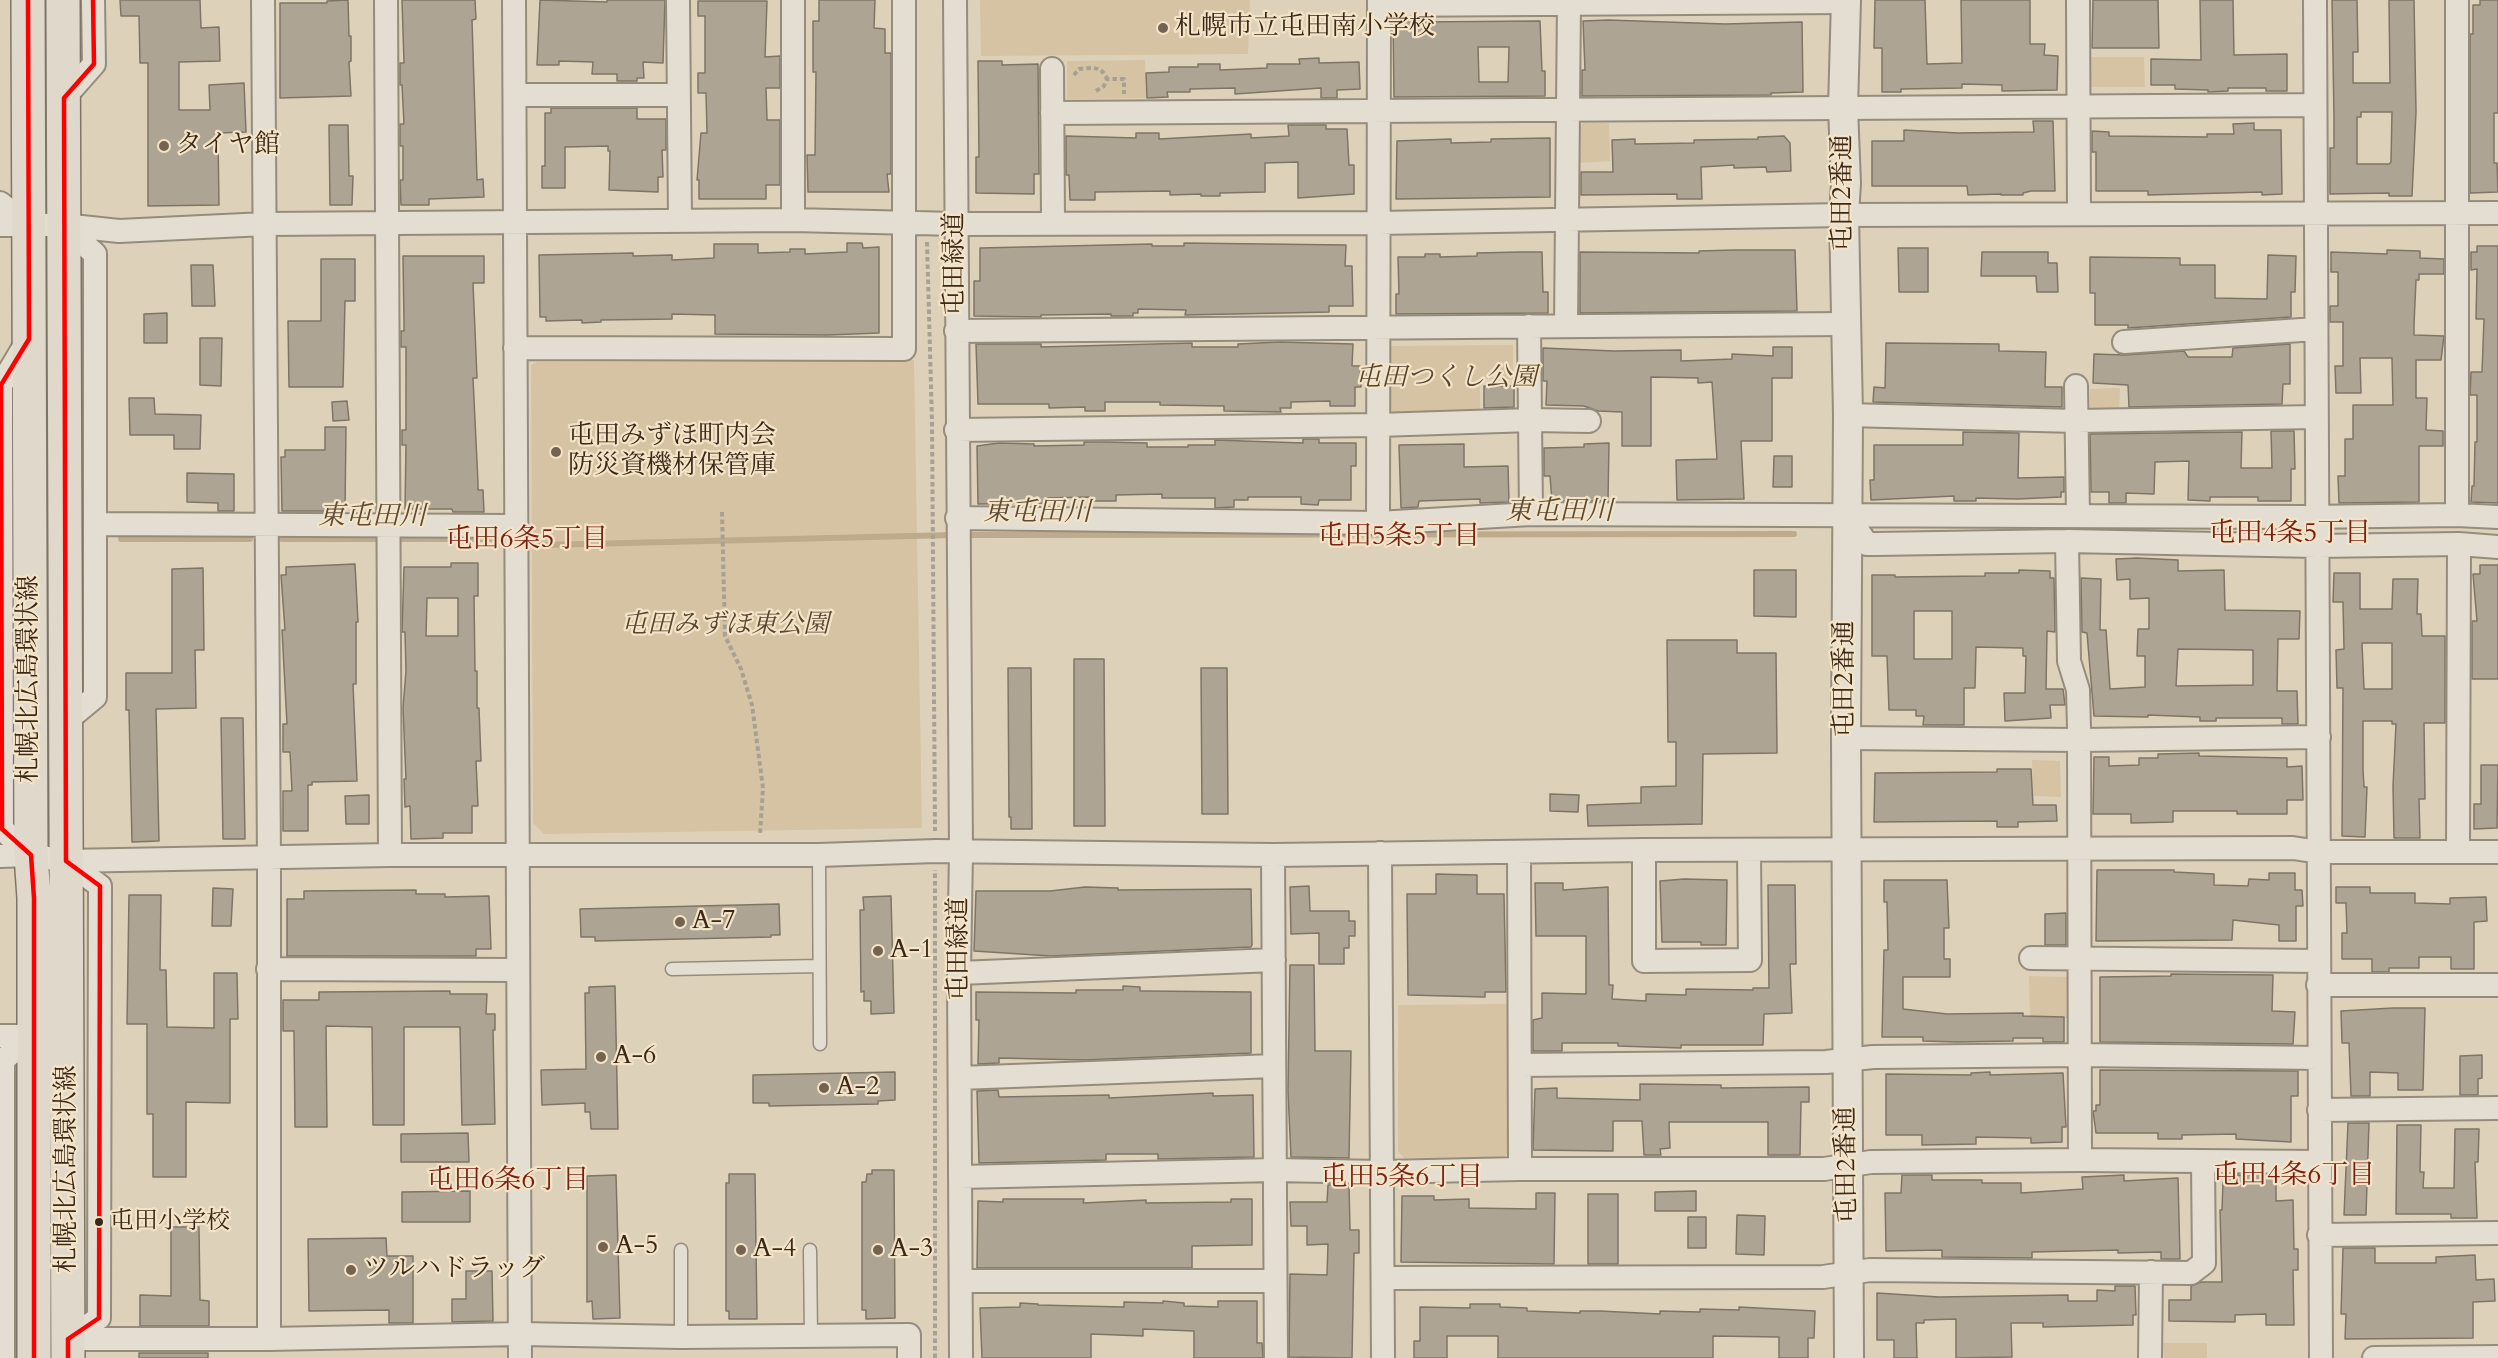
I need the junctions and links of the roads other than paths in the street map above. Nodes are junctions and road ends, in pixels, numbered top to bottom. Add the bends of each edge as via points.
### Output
1 (28, 0) edge
2 (63, 0) edge
3 (93, 0) edge
4 (263, 0) edge
5 (386, 0) edge
6 (514, 0) edge
7 (678, 0) edge
8 (793, 0) edge
9 (904, 0) edge
10 (954, 0) edge
11 (2078, 0) edge
12 (2314, 0) edge
13 (2457, 0) edge
14 (1846, 1) edge
15 (1379, 2) edge
16 (1569, 2) edge
17 (1052, 69) dead end
18 (515, 95) junction
19 (678, 95) junction
20 (64, 98) junction
21 (2315, 105) junction
22 (2078, 106) junction
23 (1843, 108) junction
24 (1379, 110) junction
25 (1567, 110) junction
26 (1052, 113) junction
27 (0, 203) edge
28 (2079, 213) junction
29 (2498, 213) edge
30 (2316, 214) junction
31 (2458, 214) junction
32 (1844, 215) junction
33 (793, 220) junction
34 (680, 221) junction
35 (1566, 221) junction
36 (514, 222) junction
37 (1053, 222) junction
38 (386, 223) junction
39 (915, 223) junction
40 (1378, 223) junction
41 (265, 224) junction
42 (956, 224) junction
43 (14, 225) edge
44 (63, 225) junction
45 (1844, 324) junction
46 (1529, 326) junction
47 (1566, 326) junction
48 (1378, 327) junction
49 (2316, 329) junction
50 (956, 330) junction
51 (2124, 342) dead end
52 (514, 348) junction
53 (2076, 386) dead end
54 (1848, 415) junction
55 (2316, 417) junction
56 (1532, 420) junction
57 (1589, 421) dead end
58 (2076, 421) junction
59 (1378, 425) junction
60 (956, 429) junction
61 (1531, 514) junction
62 (1847, 514) junction
63 (2457, 515) junction
64 (2078, 516) junction
65 (2317, 517) junction
66 (2498, 518) edge
67 (1378, 523) junction
68 (95, 524) junction
69 (266, 524) junction
70 (957, 529) junction
71 (515, 538) junction
72 (388, 539) junction
73 (2067, 541) junction
74 (2459, 544) junction
75 (2317, 546) junction
76 (2498, 547) edge
77 (66, 721) junction
78 (2319, 737) junction
79 (1846, 738) junction
80 (2079, 740) junction
81 (1847, 849) junction
82 (2078, 849) junction
83 (1644, 850) junction
84 (961, 851) junction
85 (1749, 851) junction
86 (1519, 852) junction
87 (2319, 852) junction
88 (2458, 852) junction
89 (2498, 852) edge
90 (1380, 853) junction
91 (390, 855) junction
92 (518, 855) junction
93 (819, 855) junction
94 (1274, 855) junction
95 (15, 856) edge
96 (269, 858) junction
97 (66, 861) junction
98 (2031, 958) dead end
99 (2079, 958) junction
100 (1274, 960) junction
101 (2318, 961) junction
102 (819, 966) junction
103 (268, 969) junction
104 (672, 969) dead end
105 (518, 970) junction
106 (959, 973) junction
107 (2318, 985) junction
108 (2498, 985) edge
109 (0, 1036) edge
110 (32, 1036) junction
111 (820, 1044) dead end
112 (2081, 1056) junction
113 (2319, 1058) junction
114 (1848, 1060) junction
115 (1520, 1065) junction
116 (1274, 1066) junction
117 (960, 1078) junction
118 (2498, 1108) edge
119 (2319, 1110) junction
120 (2080, 1160) junction
121 (2319, 1162) junction
122 (2203, 1163) junction
123 (1849, 1165) junction
124 (1520, 1169) junction
125 (1274, 1170) junction
126 (1382, 1172) junction
127 (960, 1177) junction
128 (2498, 1233) edge
129 (2319, 1235) junction
130 (681, 1250) dead end
131 (810, 1250) dead end
132 (2151, 1272) junction
133 (1849, 1273) junction
134 (1383, 1278) junction
135 (961, 1281) junction
136 (1275, 1281) junction
137 (520, 1334) junction
138 (811, 1336) junction
139 (681, 1337) junction
140 (269, 1339) junction
141 (68, 1348) edge
142 (2498, 1357) edge
143 (3, 1358) edge
144 (34, 1358) edge
145 (520, 1358) edge
146 (909, 1358) edge
147 (961, 1358) edge
148 (1276, 1358) edge
149 (1383, 1358) edge
150 (1849, 1358) edge
151 (2150, 1358) edge
152 (2321, 1358) edge
153 (2374, 1358) edge

1 - 43 main road, 札幌北広島環状線
2 - 20 main road
3 - 20 street via 94,64
4 - 41 street
5 - 38 street
6 - 18 street
7 - 19 street
8 - 33 street
9 - 39 street
10 - 42 street, 屯田緑道
11 - 22 street
12 - 21 street
13 - 31 street
14 - 16 street
14 - 23 street, 屯田2番通
15 - 16 street
15 - 24 street
16 - 25 street
17 - 26 street
18 - 19 street
18 - 36 street
19 - 34 street
20 - 44 main road, 札幌北広島環状線
21 - 22 street
21 - 30 street
22 - 23 street
22 - 28 street
23 - 25 street
23 - 32 street, 屯田2番通
24 - 25 street
24 - 26 street
24 - 40 street
25 - 35 street
26 - 37 street
27 - 43 street
28 - 30 street
28 - 32 street
29 - 31 street
30 - 31 street
30 - 49 street
31 - 63 street
32 - 35 street
32 - 45 street, 屯田2番通
33 - 34 street
33 - 39 street
34 - 36 street
35 - 40 street
35 - 47 street
36 - 38 street
36 - 52 street
37 - 40 street
37 - 42 street
38 - 41 street
38 - 72 street
39 - 42 street
39 - 52 street via 904,349
40 - 48 street
41 - 44 street via 119,231
41 - 69 street
42 - 50 street, 屯田緑道
43 - 44 street
43 - 95 main road, 札幌北広島環状線 via 29,339
44 - 68 street via 95,254
44 - 77 main road, 札幌北広島環状線
45 - 47 street
45 - 54 street, 屯田2番通
46 - 47 street
46 - 48 street
46 - 56 street
48 - 50 street
48 - 59 street
49 - 51 street
49 - 55 street
50 - 60 street, 屯田緑道
52 - 71 street
53 - 58 street
54 - 58 street
54 - 62 street, 屯田2番通
55 - 58 street
55 - 65 street
56 - 57 street
56 - 59 street
56 - 61 street
58 - 64 street
59 - 60 street
59 - 67 street
60 - 70 street, 屯田緑道
61 - 62 street
61 - 67 street
62 - 64 street
62 - 73 street via 1867,544
62 - 79 street, 屯田2番通
63 - 65 street
63 - 66 street
64 - 65 street
65 - 75 street
67 - 70 street
68 - 69 street
68 - 77 street via 95,697
69 - 72 street
69 - 96 street
70 - 84 street, 屯田緑道
71 - 72 street
71 - 92 street
72 - 91 street
73 - 75 street
73 - 80 street via 2069,661 2078,690
74 - 75 street
74 - 76 street
74 - 88 street
75 - 78 street
77 - 97 main road, 札幌北広島環状線
78 - 80 street
78 - 87 street
79 - 80 street
79 - 81 street, 屯田2番通
80 - 82 street
81 - 82 street
81 - 85 street
81 - 114 street, 屯田2番通
82 - 87 street via 2294,848
82 - 99 street
83 - 85 street
83 - 85 street via 1644,961 1750,960
83 - 86 street
84 - 93 street
84 - 94 street
84 - 106 street, 屯田緑道
86 - 90 street
86 - 115 street
87 - 88 street
87 - 101 street
88 - 89 street
90 - 94 street
90 - 126 street
91 - 92 street
91 - 96 street
92 - 93 street
92 - 105 street
93 - 102 lane
94 - 100 street
95 - 97 street
95 - 110 main road, 札幌北広島環状線 via 34,897
96 - 97 street
96 - 103 street
97 - 141 main road, 札幌北広島環状線
98 - 99 street
99 - 101 street
99 - 112 street
100 - 106 street
100 - 116 street
101 - 107 street
102 - 104 lane
102 - 111 lane
103 - 105 street
103 - 140 street
105 - 137 street
106 - 117 street, 屯田緑道
107 - 108 street
107 - 113 street
109 - 110 street
110 - 143 street via 3,1060
110 - 144 main road, 札幌北広島環状線
112 - 113 street
112 - 114 street
112 - 120 street
113 - 119 street
114 - 115 street
114 - 123 street, 屯田2番通
115 - 124 street
116 - 117 street
116 - 125 street
117 - 127 street, 屯田緑道
118 - 119 street
119 - 121 street
120 - 122 street
120 - 123 street
121 - 122 street
121 - 129 street
122 - 132 street via 2204,1263 2191,1273
123 - 124 street via 1824,1169
123 - 133 street, 屯田2番通
124 - 126 street
125 - 126 street
125 - 127 street
125 - 136 street
126 - 134 street
127 - 135 street, 屯田緑道
128 - 129 street
129 - 152 street
130 - 139 lane
131 - 138 lane
132 - 133 street
132 - 151 street
133 - 134 street via 1822,1277
133 - 150 street, 屯田2番通
134 - 149 street
135 - 136 street
135 - 147 street, 屯田緑道
136 - 148 street
137 - 139 street
137 - 140 street
137 - 145 street
138 - 139 street
138 - 146 street via 909,1335
140 - 141 street
142 - 153 street

